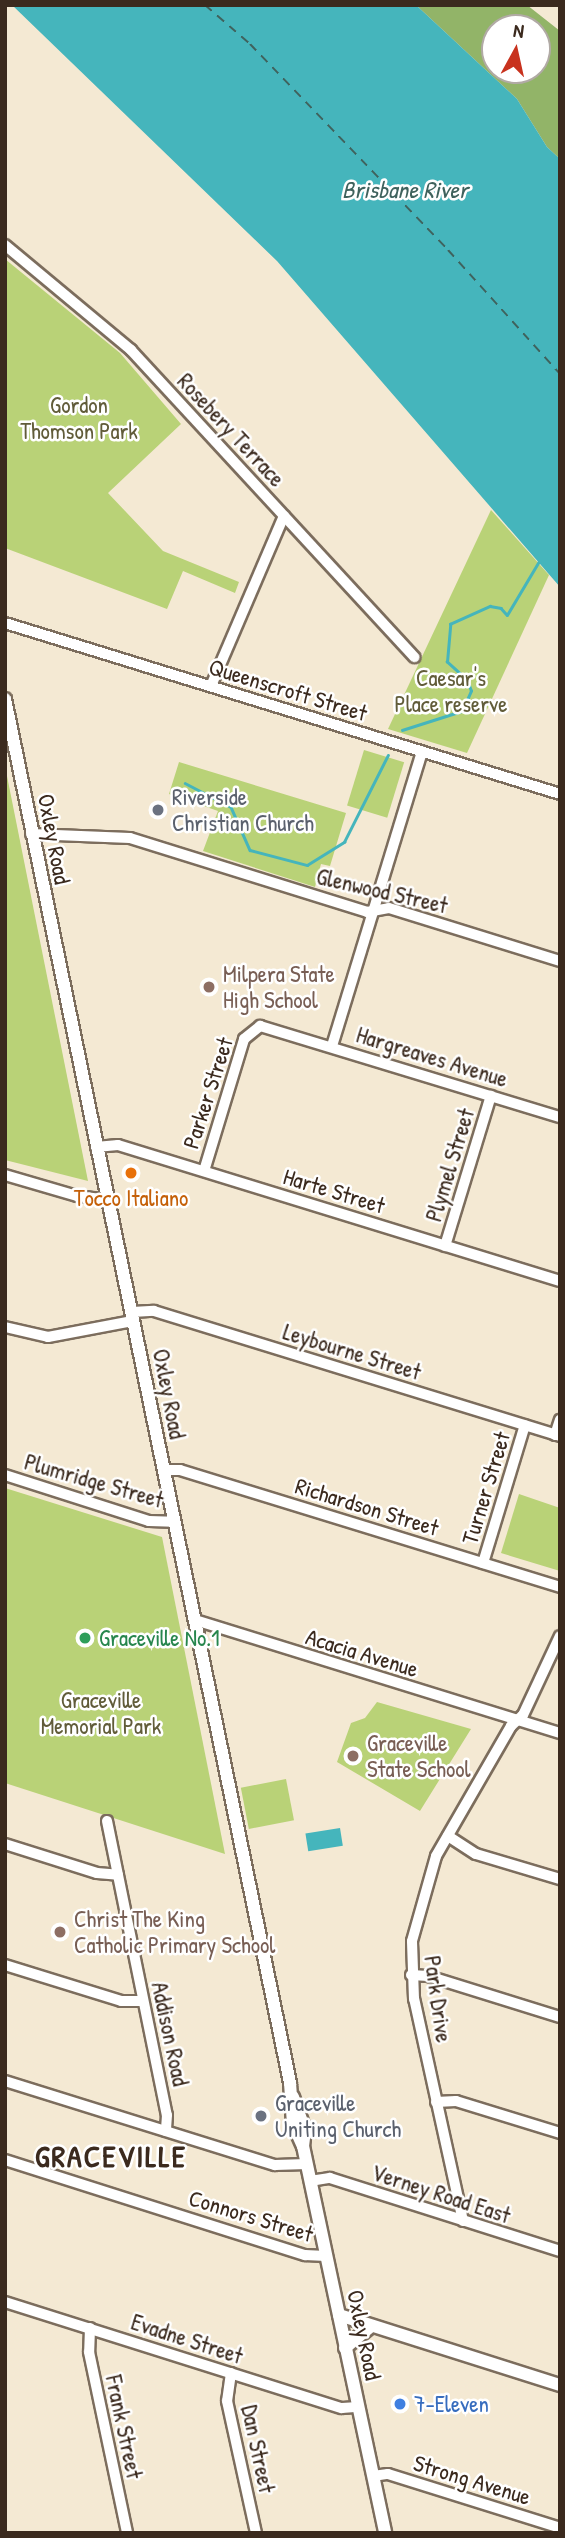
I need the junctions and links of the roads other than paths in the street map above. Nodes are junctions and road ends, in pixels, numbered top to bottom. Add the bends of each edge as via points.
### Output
1 (5, 245) edge
2 (284, 516) junction
3 (5, 623) edge
4 (414, 657) dead end
5 (211, 686) junction
6 (5, 699) edge
7 (422, 751) junction
8 (560, 794) edge
9 (31, 834) junction
10 (374, 910) junction
11 (560, 961) edge
12 (252, 1029) joint
13 (332, 1046) junction
14 (491, 1096) junction
15 (560, 1117) edge
16 (96, 1147) junction
17 (204, 1171) junction
18 (5, 1175) edge
19 (109, 1200) junction
20 (445, 1246) junction
21 (560, 1281) edge
22 (133, 1316) junction
23 (5, 1327) edge
24 (560, 1420) edge
25 (525, 1425) junction
26 (557, 1435) edge
27 (163, 1470) junction
28 (5, 1475) edge
29 (173, 1522) junction
30 (483, 1563) junction
31 (560, 1587) edge
32 (195, 1620) junction
33 (560, 1636) edge
34 (517, 1721) junction
35 (560, 1733) edge
36 (107, 1821) dead end
37 (448, 1836) junction
38 (5, 1844) edge
39 (118, 1875) junction
40 (560, 1879) edge
41 (5, 1965) edge
42 (411, 1975) junction
43 (143, 2001) junction
44 (560, 2017) edge
45 (5, 2081) edge
46 (436, 2102) junction
47 (166, 2131) junction
48 (560, 2133) edge
49 (5, 2160) edge
50 (307, 2164) junction
51 (310, 2181) junction
52 (463, 2221) junction
53 (560, 2251) edge
54 (326, 2256) junction
55 (5, 2302) edge
56 (338, 2315) junction
57 (371, 2326) junction
58 (90, 2328) junction
59 (345, 2348) junction
60 (231, 2372) junction
61 (560, 2385) edge
62 (358, 2407) junction
63 (373, 2476) junction
64 (560, 2528) edge
65 (127, 2533) edge
66 (256, 2533) edge
67 (385, 2533) edge

1 - 2 street, Rosebery Terrace via 120,339
2 - 4 street, Rosebery Terrace
2 - 5 street
3 - 5 street, Queenscroft Street
5 - 7 street, Queenscroft Street
6 - 9 main road, Oxley Road
7 - 8 street, Queenscroft Street
7 - 10 street
9 - 10 street, Glenwood Street via 124,837 367,912
9 - 16 main road, Oxley Road
10 - 11 street, Glenwood Street via 393,909
10 - 13 street
12 - 13 street, Hargreaves Avenue via 270,1027
12 - 17 street, Parker Street via 243,1044
13 - 14 street, Hargreaves Avenue
14 - 15 street, Hargreaves Avenue
14 - 20 street, Plymel Street
16 - 17 street, Harte Street via 114,1144
16 - 19 main road, Oxley Road
17 - 20 street, Harte Street
18 - 19 street via 77,1196
19 - 22 main road, Oxley Road
20 - 21 street, Harte Street
22 - 23 street, Leybourne Street via 48,1337
22 - 25 street, Leybourne Street via 154,1311
22 - 27 main road, Oxley Road
24 - 26 street
25 - 26 street, Leybourne Street
25 - 30 street, Turner Street
27 - 29 main road, Oxley Road
27 - 30 street, Richardson Street via 180,1470
28 - 29 street, Plumridge Street via 149,1521
29 - 32 main road, Oxley Road
30 - 31 street, Richardson Street
32 - 34 street, Acacia Avenue
32 - 50 main road, Oxley Road via 292,2097 305,2130
33 - 34 street via 548,1670
34 - 35 street, Acacia Avenue
34 - 37 street, Park Drive
36 - 39 street, Addison Road
37 - 40 street via 476,1854
37 - 42 street, Park Drive via 432,1865 418,1911
38 - 39 street via 97,1873
39 - 43 street, Addison Road
41 - 43 street via 121,2001
42 - 44 street via 428,1976
42 - 46 street, Park Drive
43 - 47 street, Addison Road via 167,2115
45 - 47 street
46 - 48 street via 453,2100
46 - 52 street, Park Drive
47 - 50 street via 281,2167
49 - 54 street, Connors Street via 305,2255
50 - 51 main road, Oxley Road
51 - 52 street, Verney Road East via 330,2178
51 - 54 main road, Oxley Road
52 - 53 street, Verney Road East
54 - 56 main road, Oxley Road
55 - 58 street, Evadne Street
56 - 57 main road
56 - 59 main road, Oxley Road
57 - 59 main road
57 - 61 main road
58 - 60 street, Evadne Street
58 - 65 street, Frank Street via 89,2353
59 - 62 main road, Oxley Road
60 - 62 street, Evadne Street via 342,2408
60 - 66 street, Dan Street via 228,2400
62 - 63 main road, Oxley Road
63 - 64 street, Strong Avenue via 388,2474
63 - 67 main road, Oxley Road

